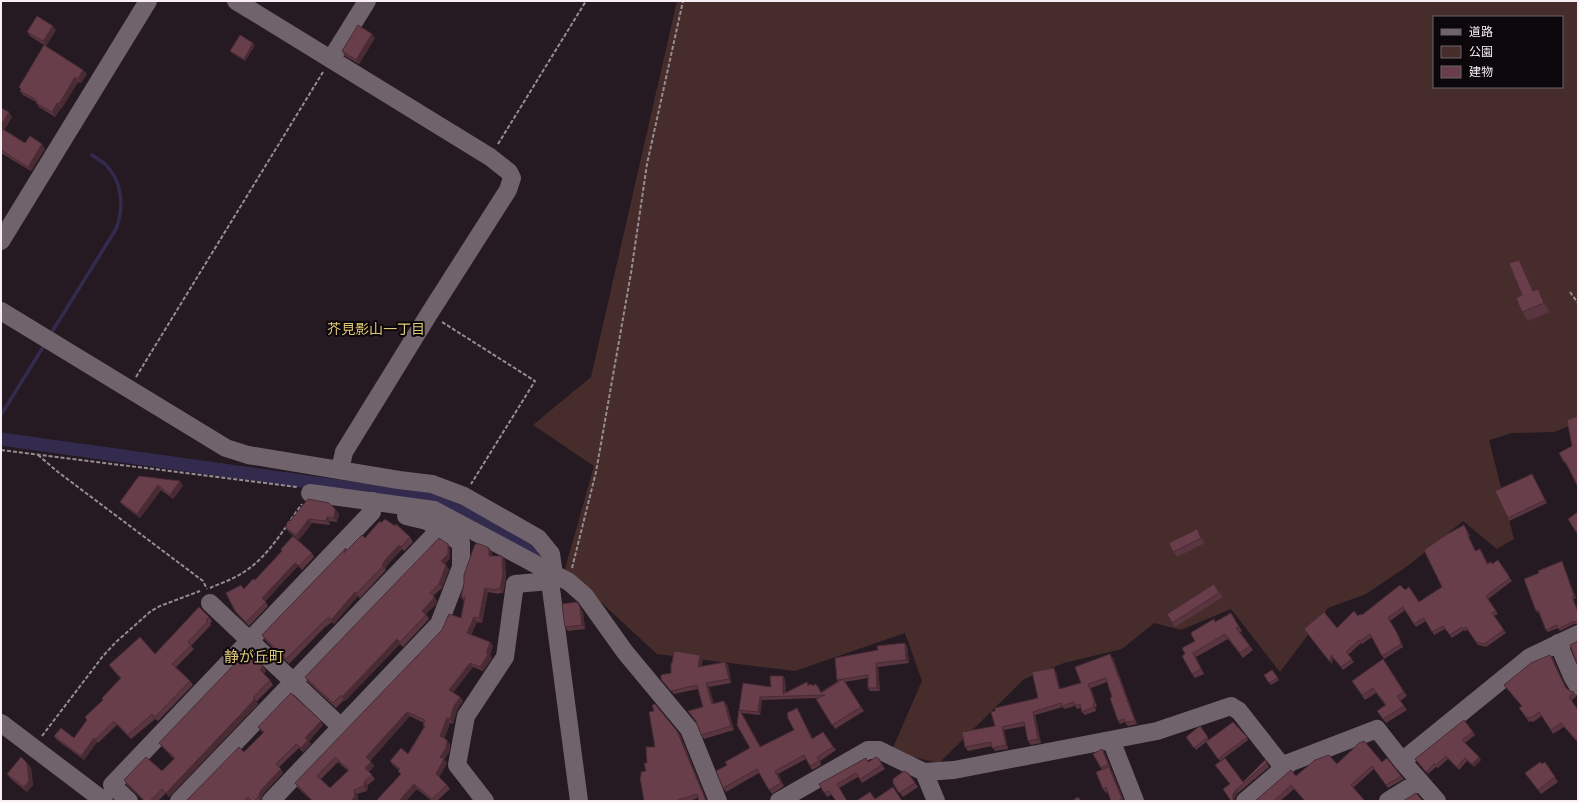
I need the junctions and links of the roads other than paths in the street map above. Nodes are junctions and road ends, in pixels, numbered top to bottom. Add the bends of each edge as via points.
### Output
1 (148, 1) edge
2 (236, 1) edge
3 (367, 1) edge
4 (331, 59) junction
5 (1, 241) edge
6 (1, 311) edge
7 (340, 470) junction
8 (310, 493) road end
9 (372, 507) junction
10 (440, 529) junction
11 (557, 579) junction
12 (209, 596) road end
13 (1578, 634) edge
14 (250, 641) junction
15 (1558, 642) junction
16 (293, 682) junction
17 (1578, 686) edge
18 (1, 723) edge
19 (340, 727) junction
20 (1111, 740) junction
21 (1402, 761) junction
22 (1291, 762) junction
23 (924, 772) junction
24 (1420, 781) junction
25 (104, 801) edge
26 (129, 801) edge
27 (179, 801) edge
28 (271, 801) edge
29 (485, 801) edge
30 (579, 801) edge
31 (718, 801) edge
32 (779, 801) edge
33 (936, 801) edge
34 (1135, 801) edge
35 (1245, 801) edge
36 (1388, 801) edge
37 (1437, 801) edge

1 - 5 street
2 - 4 street
3 - 4 street
4 - 7 street via 490,157 509,172 512,178 508,190 344,452
6 - 7 street via 226,448 248,455
7 - 11 street via 432,484 464,496 538,538 551,554
8 - 9 street
9 - 10 street via 427,521
9 - 11 street via 434,510
9 - 14 street
10 - 16 street
10 - 19 street via 461,543 461,567 439,624
11 - 29 street via 515,584 505,657 466,716 457,765
11 - 30 street
11 - 31 street via 585,596 625,652 688,729
12 - 14 street
13 - 15 street
14 - 16 street
14 - 26 street via 112,785
15 - 17 street
15 - 21 street via 1530,657
16 - 19 street
16 - 27 street
18 - 25 street
19 - 28 street
20 - 22 street via 1157,731 1231,706 1239,711 1279,762
20 - 23 street via 954,770
20 - 34 street
21 - 22 street via 1377,729
21 - 24 street
22 - 35 street
23 - 32 street via 879,750 868,750
23 - 33 street
24 - 36 street
24 - 37 street

